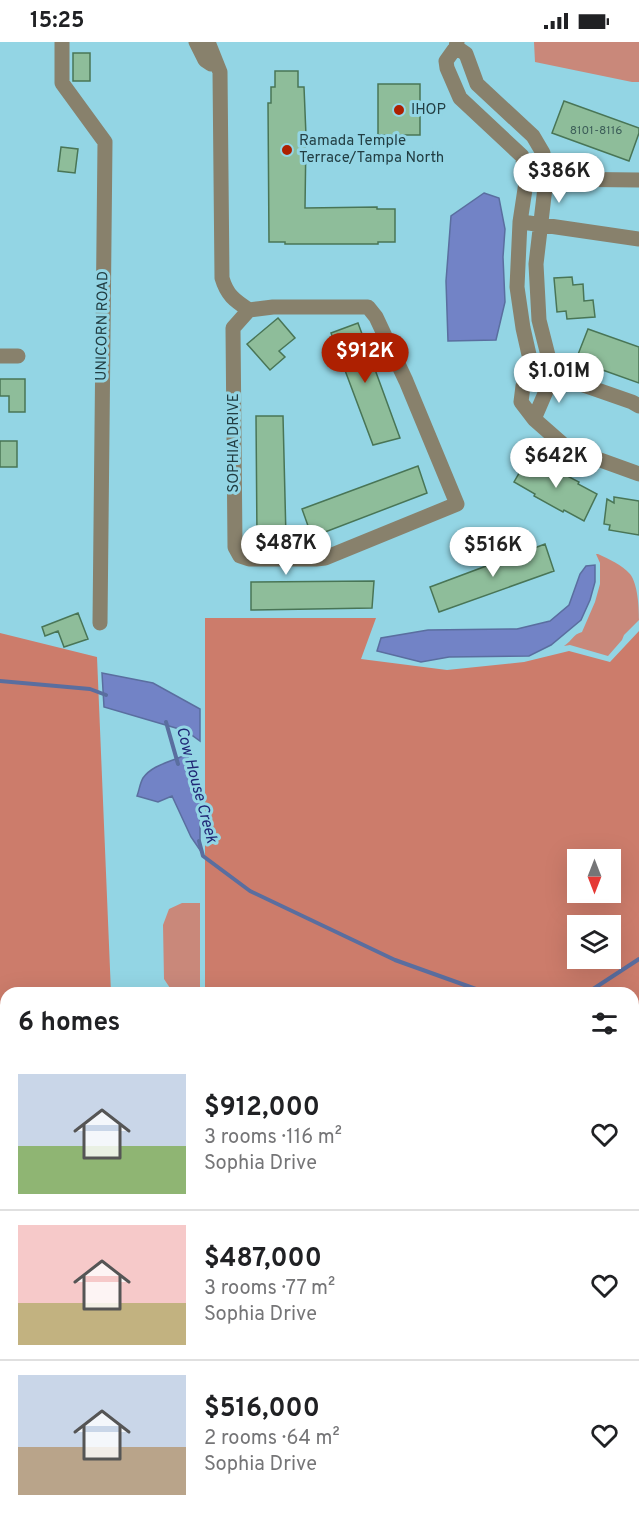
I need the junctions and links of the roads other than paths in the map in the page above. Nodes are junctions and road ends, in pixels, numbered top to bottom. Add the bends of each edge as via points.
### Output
1 (62, 42) edge
2 (196, 42) edge
3 (208, 42) edge
4 (456, 44) edge
5 (220, 72) junction
6 (527, 176) junction
7 (546, 179) junction
8 (639, 180) edge
9 (520, 222) junction
10 (540, 224) junction
11 (639, 239) edge
12 (249, 310) junction
13 (539, 320) junction
14 (522, 322) junction
15 (0, 356) edge
16 (18, 356) dead end
17 (532, 368) junction
18 (554, 375) junction
19 (639, 406) edge
20 (534, 419) junction
21 (639, 474) edge
22 (100, 623) dead end

1 - 22 street, UNICORN ROAD via 62,83 105,142
2 - 5 street via 205,60
3 - 5 street
4 - 6 street via 446,61 460,98 522,156
4 - 7 street via 466,54 477,84 533,136 543,153
5 - 12 street via 222,278 231,298
6 - 7 street
6 - 9 street
7 - 8 street
7 - 10 street
9 - 10 street
9 - 14 street via 517,287
10 - 11 street
10 - 13 street via 536,264
12 - 12 street, SOPHIA DRIVE via 234,327 235,547 240,556 325,558 456,504 401,370 368,307
13 - 14 street
13 - 18 street
14 - 17 street
15 - 16 street
17 - 18 street
17 - 20 street via 523,386 521,402
18 - 19 street
18 - 20 street
20 - 21 street via 567,448

